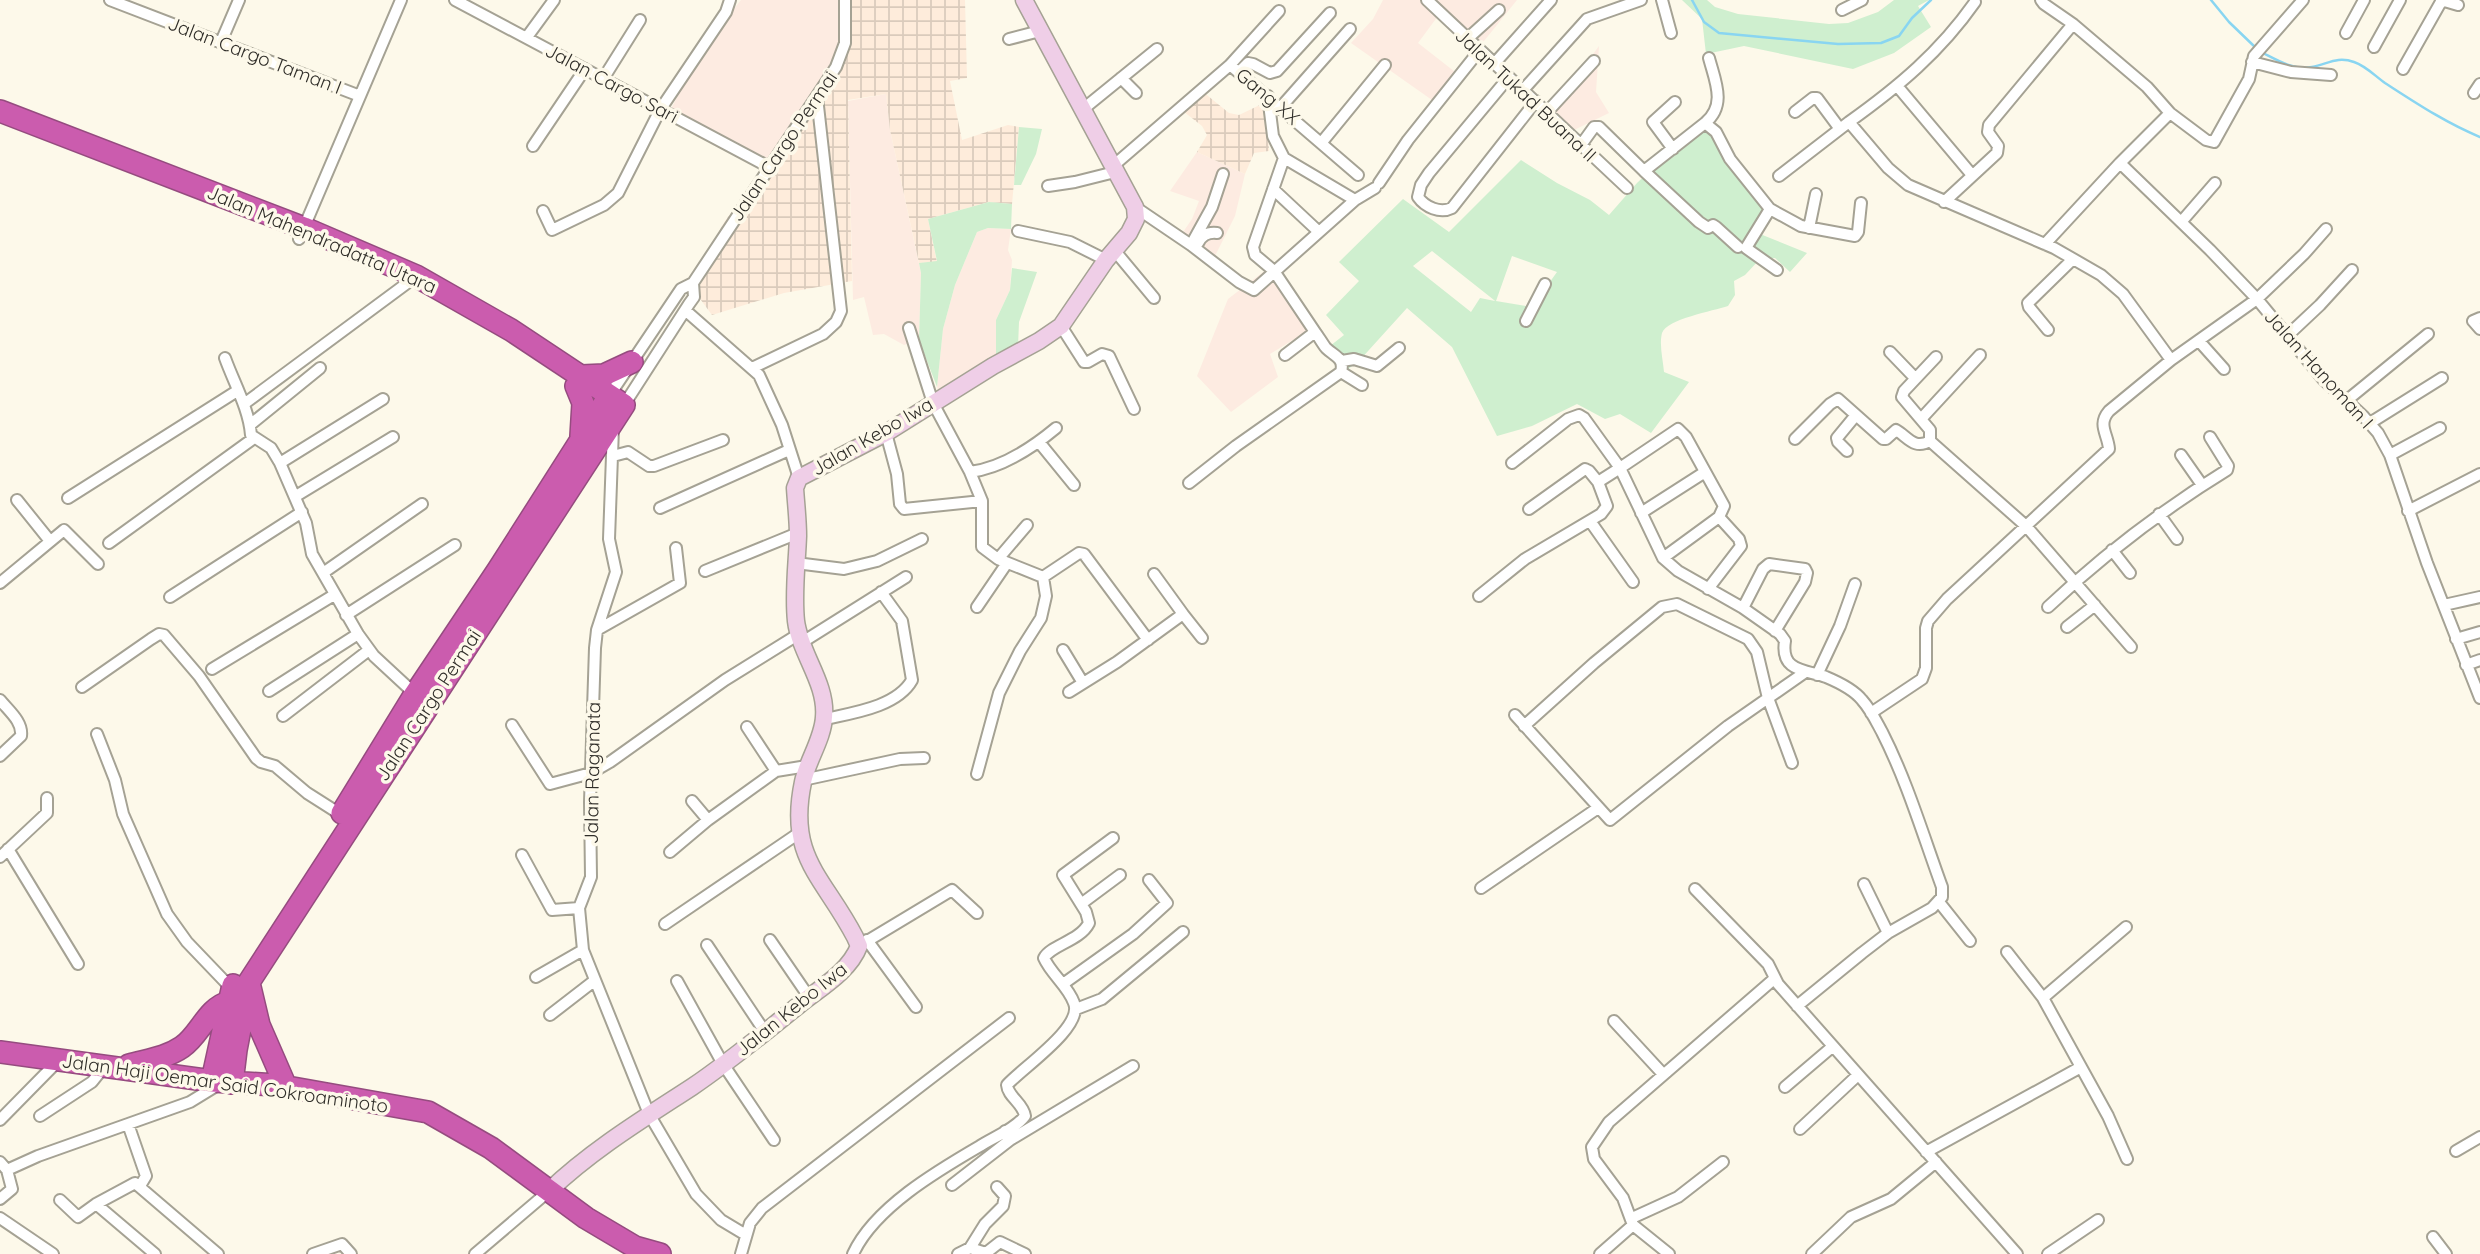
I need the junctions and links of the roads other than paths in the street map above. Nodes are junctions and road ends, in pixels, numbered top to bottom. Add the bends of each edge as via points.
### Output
1 (110, 0) edge
2 (239, 0) edge
3 (401, 0) edge
4 (455, 0) edge
5 (554, 0) edge
6 (730, 0) edge
7 (845, 0) edge
8 (1024, 0) edge
9 (1427, 0) edge
10 (1551, 0) edge
11 (1641, 0) edge
12 (1662, 0) edge
13 (2041, 0) edge
14 (2303, 0) edge
15 (2364, 0) edge
16 (2400, 0) edge
17 (2442, 0) edge
18 (1975, 2) dead end
19 (1867, 3) edge
20 (2458, 5) dead end
21 (1499, 10) dead end
22 (1842, 10) dead end
23 (1279, 11) dead end
24 (1330, 13) dead end
25 (640, 20) dead end
26 (2073, 24) junction
27 (1350, 29) dead end
28 (1040, 31) junction
29 (1671, 33) dead end
30 (2346, 33) dead end
31 (527, 37) junction
32 (1009, 39) dead end
33 (1467, 39) junction
34 (221, 42) junction
35 (2374, 47) dead end
36 (1157, 49) dead end
37 (1479, 51) junction
38 (1709, 58) dead end
39 (2253, 59) junction
40 (1594, 61) dead end
41 (1493, 64) junction
42 (1385, 65) dead end
43 (586, 69) junction
44 (1235, 69) junction
45 (2403, 69) dead end
46 (2331, 75) dead end
47 (1508, 77) junction
48 (1121, 78) junction
49 (603, 79) junction
50 (1898, 87) junction
51 (1523, 90) junction
52 (1136, 93) dead end
53 (360, 96) junction
54 (1268, 96) junction
55 (817, 97) junction
56 (1536, 101) junction
57 (1675, 102) dead end
58 (1281, 107) junction
59 (660, 110) junction
60 (1082, 110) junction
61 (0, 111) edge
62 (1548, 111) junction
63 (1795, 111) dead end
64 (2170, 113) junction
65 (1705, 123) junction
66 (0, 124) edge
67 (1845, 126) junction
68 (1322, 142) junction
69 (1581, 145) junction
70 (533, 146) dead end
71 (1673, 149) junction
72 (1284, 158) junction
73 (2120, 163) junction
74 (769, 167) junction
75 (1114, 169) junction
76 (1644, 171) junction
77 (1223, 174) dead end
78 (1358, 175) dead end
79 (1972, 175) junction
80 (1779, 176) dead end
81 (2215, 183) dead end
82 (1048, 186) dead end
83 (1627, 188) dead end
84 (1273, 189) junction
85 (1816, 194) dead end
86 (1355, 200) junction
87 (1944, 202) junction
88 (1861, 203) dead end
89 (1135, 207) junction
90 (1770, 209) junction
91 (543, 211) dead end
92 (2182, 221) junction
93 (1809, 228) junction
94 (2326, 229) dead end
95 (1018, 231) dead end
96 (1319, 232) junction
97 (302, 233) junction
98 (1217, 233) dead end
99 (2045, 244) junction
100 (1193, 247) junction
101 (1738, 247) dead end
102 (1111, 255) junction
103 (2073, 259) junction
104 (1777, 270) dead end
105 (2352, 270) dead end
106 (1274, 271) junction
107 (694, 283) junction
108 (406, 284) junction
109 (1545, 285) dead end
110 (1154, 298) dead end
111 (2257, 299) junction
112 (685, 310) junction
113 (2480, 318) edge
114 (1526, 321) dead end
115 (1061, 326) junction
116 (909, 328) dead end
117 (2480, 329) edge
118 (2048, 330) dead end
119 (1315, 332) junction
120 (652, 334) junction
121 (2428, 334) dead end
122 (2287, 335) junction
123 (2199, 341) junction
124 (664, 344) junction
125 (1399, 348) dead end
126 (1890, 352) dead end
127 (1285, 355) dead end
128 (1980, 355) dead end
129 (1936, 357) dead end
130 (225, 358) dead end
131 (2171, 360) junction
132 (632, 362) junction
133 (1341, 367) junction
134 (320, 368) dead end
135 (752, 368) junction
136 (2224, 369) dead end
137 (1915, 378) junction
138 (2442, 378) dead end
139 (579, 381) junction
140 (1362, 385) dead end
141 (237, 391) junction
142 (383, 399) dead end
143 (2346, 401) junction
144 (933, 403) junction
145 (244, 404) junction
146 (613, 409) junction
147 (1134, 409) dead end
148 (1856, 415) junction
149 (1921, 419) junction
150 (2370, 423) junction
151 (250, 424) junction
152 (1056, 428) dead end
153 (2440, 429) dead end
154 (886, 433) junction
155 (393, 437) dead end
156 (2210, 437) dead end
157 (254, 438) junction
158 (1795, 439) dead end
159 (723, 440) dead end
160 (1930, 441) junction
161 (1039, 442) junction
162 (578, 448) junction
163 (789, 450) junction
164 (1847, 451) dead end
165 (2390, 455) junction
166 (613, 456) junction
167 (2181, 456) dead end
168 (280, 463) junction
169 (1512, 463) dead end
170 (1620, 468) junction
171 (970, 472) junction
172 (1705, 472) junction
173 (2480, 474) edge
174 (799, 478) junction
175 (1598, 482) junction
176 (1189, 484) dead end
177 (1074, 485) dead end
178 (2202, 485) junction
179 (296, 496) junction
180 (68, 498) dead end
181 (17, 500) dead end
182 (982, 501) junction
183 (422, 503) dead end
184 (660, 508) dead end
185 (1529, 509) dead end
186 (302, 512) junction
187 (2408, 512) junction
188 (1641, 513) junction
189 (2159, 514) junction
190 (1718, 517) junction
191 (1590, 521) junction
192 (1027, 525) dead end
193 (2026, 526) junction
194 (798, 533) junction
195 (922, 539) dead end
196 (2177, 539) dead end
197 (50, 541) junction
198 (108, 543) dead end
199 (455, 545) dead end
200 (676, 548) dead end
201 (2112, 550) junction
202 (1663, 558) junction
203 (1002, 561) junction
204 (796, 563) junction
205 (98, 564) dead end
206 (705, 571) dead end
207 (323, 573) junction
208 (2130, 573) dead end
209 (1154, 574) dead end
210 (906, 577) dead end
211 (1043, 577) junction
212 (2076, 581) junction
213 (1633, 582) dead end
214 (0, 583) edge
215 (1855, 584) dead end
216 (1708, 589) junction
217 (881, 592) junction
218 (334, 595) junction
219 (1479, 596) dead end
220 (170, 597) dead end
221 (2480, 597) edge
222 (2095, 605) junction
223 (2444, 605) junction
224 (977, 607) dead end
225 (2048, 607) dead end
226 (1743, 608) junction
227 (1183, 614) junction
228 (346, 615) junction
229 (2067, 627) dead end
230 (597, 629) junction
231 (1775, 631) junction
232 (2480, 632) edge
233 (358, 634) junction
234 (800, 638) junction
235 (1202, 638) dead end
236 (2456, 639) junction
237 (1148, 640) junction
238 (2131, 647) dead end
239 (369, 650) junction
240 (1063, 650) dead end
241 (2480, 660) edge
242 (2466, 665) junction
243 (212, 668) dead end
244 (1804, 673) junction
245 (1817, 675) junction
246 (1083, 684) junction
247 (82, 687) dead end
248 (269, 691) dead end
249 (1069, 692) dead end
250 (415, 694) junction
251 (1768, 698) junction
252 (2480, 698) edge
253 (0, 700) edge
254 (1871, 713) junction
255 (1515, 715) dead end
256 (283, 716) dead end
257 (825, 719) junction
258 (512, 725) dead end
259 (1524, 726) junction
260 (747, 727) dead end
261 (97, 734) dead end
262 (0, 756) edge
263 (924, 758) dead end
264 (1792, 763) dead end
265 (776, 771) junction
266 (805, 773) junction
267 (591, 774) junction
268 (977, 774) dead end
269 (47, 797) dead end
270 (692, 801) dead end
271 (1598, 808) junction
272 (340, 814) junction
273 (708, 820) junction
274 (799, 833) junction
275 (1113, 838) dead end
276 (670, 852) dead end
277 (4, 853) edge
278 (522, 855) dead end
279 (1120, 875) dead end
280 (1149, 880) dead end
281 (1864, 884) dead end
282 (1481, 888) dead end
283 (1695, 889) dead end
284 (1938, 902) junction
285 (1081, 904) junction
286 (579, 908) junction
287 (977, 913) dead end
288 (665, 924) dead end
289 (2126, 927) dead end
290 (1183, 932) dead end
291 (1888, 933) junction
292 (771, 940) dead end
293 (1970, 941) dead end
294 (863, 943) junction
295 (707, 945) dead end
296 (583, 950) junction
297 (2007, 952) dead end
298 (78, 964) dead end
299 (536, 977) dead end
300 (1774, 979) junction
301 (594, 981) junction
302 (677, 981) dead end
303 (1063, 984) junction
304 (237, 991) junction
305 (809, 997) junction
306 (2043, 999) junction
307 (1797, 1006) junction
308 (916, 1007) dead end
309 (1076, 1009) junction
310 (550, 1015) dead end
311 (1009, 1018) dead end
312 (1615, 1021) dead end
313 (765, 1032) junction
314 (1832, 1047) junction
315 (0, 1052) edge
316 (58, 1061) junction
317 (723, 1063) junction
318 (1133, 1066) dead end
319 (110, 1067) junction
320 (2081, 1067) junction
321 (1662, 1073) junction
322 (1858, 1075) junction
323 (222, 1082) junction
324 (286, 1087) junction
325 (1785, 1087) dead end
326 (649, 1114) junction
327 (40, 1116) dead end
328 (0, 1120) edge
329 (128, 1124) junction
330 (1800, 1129) dead end
331 (1008, 1135) junction
332 (2480, 1137) edge
333 (774, 1140) dead end
334 (2456, 1151) dead end
335 (1926, 1152) junction
336 (2127, 1159) dead end
337 (1723, 1162) dead end
338 (1936, 1162) junction
339 (4, 1166) edge
340 (952, 1185) dead end
341 (140, 1186) junction
342 (997, 1187) dead end
343 (549, 1191) junction
344 (0, 1199) edge
345 (60, 1200) dead end
346 (96, 1204) junction
347 (0, 1218) edge
348 (2098, 1220) dead end
349 (1632, 1222) junction
350 (746, 1235) junction
351 (2433, 1237) dead end
352 (970, 1248) junction
353 (857, 1252) edge
354 (652, 1253) edge
355 (52, 1254) edge
356 (155, 1254) edge
357 (218, 1254) edge
358 (313, 1254) edge
359 (351, 1254) edge
360 (475, 1254) edge
361 (741, 1254) edge
362 (958, 1254) edge
363 (1026, 1254) edge
364 (1600, 1254) edge
365 (1669, 1254) edge
366 (1812, 1254) edge
367 (2017, 1254) edge
368 (2048, 1254) edge
369 (2446, 1254) edge

1 - 34 street, Jalan Cargo Taman I
2 - 34 street
3 - 53 street
4 - 31 street, Jalan Cargo Sari
5 - 31 street
6 - 59 street via 724,16
7 - 55 street, Jalan Cargo Permai via 845,43
8 - 28 street
9 - 33 street, Jalan Tukad Buana II
10 - 41 street
11 - 51 street via 1587,19
12 - 29 street
13 - 26 street
14 - 39 street
15 - 30 street
16 - 35 street
17 - 20 street
17 - 45 street
18 - 50 street
19 - 22 street
21 - 33 street
23 - 44 street
24 - 44 street via 1277,71 1270,73 1255,64
25 - 49 street
26 - 64 street via 2138,78
26 - 79 street via 1989,125 1988,132 1999,149
27 - 58 street
28 - 32 street
28 - 60 street
31 - 43 street, Jalan Cargo Sari
33 - 37 street, Jalan Tukad Buana II
34 - 53 street, Jalan Cargo Taman I
36 - 48 street
37 - 41 street, Jalan Tukad Buana II
37 - 86 street via 1377,185
38 - 65 street via 1719,100
39 - 46 street via 2291,72
39 - 64 street via 2249,79 2214,142
40 - 62 street
41 - 47 street, Jalan Tukad Buana II
42 - 68 street
43 - 49 street, Jalan Cargo Sari
43 - 70 street
44 - 54 street, Gang XX
44 - 75 street, Gang XX
47 - 51 street, Jalan Tukad Buana II
47 - 56 street via 1429,173 1418,197 1422,203 1438,210 1452,208
48 - 52 street
48 - 60 street
49 - 59 street, Jalan Cargo Sari
50 - 67 street
50 - 79 street
51 - 56 street, Jalan Tukad Buana II
53 - 97 street
54 - 58 street, Gang XX
54 - 72 street via 1273,136
55 - 74 street, Jalan Cargo Permai
55 - 135 street via 841,311 823,334
56 - 62 street, Jalan Tukad Buana II
57 - 71 street via 1653,122
58 - 68 street, Gang XX
59 - 74 street, Jalan Cargo Sari
59 - 91 street via 615,196 552,230
60 - 75 street
61 - 97 highway, Jalan Mahendradatta Utara
62 - 69 street, Jalan Tukad Buana II
63 - 67 street via 1817,99
64 - 73 street
65 - 71 street
65 - 90 street
66 - 97 highway, Jalan Mahendradatta Utara
67 - 80 street
67 - 87 street via 1898,178
68 - 78 street, Gang XX
69 - 76 street via 1594,127 1600,127
69 - 83 street, Jalan Tukad Buana II
71 - 76 street
72 - 84 street
72 - 86 street
73 - 92 street, Jalan Hanoman I
73 - 99 street
74 - 107 street, Jalan Cargo Permai
75 - 82 street
75 - 89 street
76 - 101 street via 1699,222 1717,227
77 - 100 street
79 - 87 street
81 - 92 street
84 - 96 street
84 - 106 street via 1253,250
85 - 93 street
86 - 96 street
87 - 99 street
88 - 93 street via 1855,236
89 - 100 street
89 - 102 street, Jalan Kebo Iwa via 1133,227
90 - 93 street
90 - 104 street via 1746,247
92 - 111 street, Jalan Hanoman I
94 - 111 street
95 - 102 street
96 - 106 street
97 - 108 highway, Jalan Mahendradatta Utara
97 - 139 highway, Jalan Mahendradatta Utara via 416,276 480,311
98 - 100 street via 1201,237
99 - 103 street
100 - 106 street via 1254,290
102 - 110 street
102 - 115 street, Jalan Kebo Iwa
103 - 118 street via 2028,303
103 - 131 street via 2123,294
105 - 122 street
106 - 119 street
107 - 112 street, Jalan Cargo Permai via 694,297
107 - 120 street, Jalan Cargo Permai via 681,289
108 - 139 highway, Jalan Mahendradatta Utara
108 - 145 street
109 - 114 street
111 - 122 street, Jalan Hanoman I
111 - 123 street
112 - 124 street, Jalan Cargo Permai
112 - 135 street
113 - 117 street via 2473,321
115 - 144 street, Jalan Kebo Iwa
115 - 147 street via 1084,362 1102,354 1109,356
116 - 144 street
119 - 127 street
119 - 133 street
120 - 124 street
120 - 132 street, Jalan Cargo Permai
121 - 143 street
122 - 143 street, Jalan Hanoman I
123 - 131 street
123 - 136 street
124 - 146 street, Jalan Cargo Permai
125 - 133 street via 1377,366 1354,359
126 - 137 street
128 - 149 street
129 - 137 street
130 - 141 street
131 - 193 street via 2105,416 2109,449
132 - 139 highway
132 - 146 street, Jalan Cargo Permai
133 - 140 street
133 - 176 street
134 - 151 street
135 - 163 street via 771,389
137 - 149 street via 1902,397
138 - 150 street
139 - 146 highway, Jalan Mahendradatta Utara
139 - 162 highway via 584,412
141 - 145 street
141 - 180 street
142 - 168 street
143 - 150 street, Jalan Hanoman I
144 - 154 street, Jalan Kebo Iwa
144 - 171 street
145 - 151 street
146 - 162 highway, Jalan Cargo Permai
146 - 166 street, Jalan Raganata
146 - 304 highway, Jalan Cargo Permai
148 - 158 street via 1835,400
148 - 160 street via 1883,439 1896,430 1912,443
148 - 164 street via 1837,438
149 - 160 street via 1930,430
150 - 165 street, Jalan Hanoman I
151 - 157 street
152 - 161 street
153 - 165 street
154 - 174 street, Jalan Kebo Iwa
154 - 182 street via 904,509
155 - 179 street
156 - 178 street via 2228,468
157 - 168 street via 271,447
157 - 198 street
159 - 166 street via 654,466 628,453
160 - 193 street
161 - 171 street
161 - 177 street
162 - 250 highway, Jalan Cargo Permai
163 - 174 street
163 - 184 street
165 - 187 street, Jalan Hanoman I
166 - 230 street, Jalan Raganata via 609,539 616,572
167 - 178 street
168 - 179 street
169 - 170 street via 1579,415
170 - 172 street via 1678,429
170 - 175 street
170 - 188 street
171 - 182 street
172 - 188 street
172 - 190 street via 1724,506
173 - 187 street
174 - 194 street, Jalan Kebo Iwa via 795,488
175 - 185 street via 1585,469
175 - 191 street via 1607,506
178 - 189 street
179 - 186 street
181 - 197 street
182 - 203 street via 982,547
183 - 207 street
186 - 207 street via 310,549
186 - 220 street
187 - 223 street, Jalan Hanoman I
188 - 202 street
189 - 196 street
189 - 201 street
190 - 202 street
190 - 216 street via 1740,539 1741,546
191 - 213 street
191 - 219 street via 1525,559
192 - 203 street
193 - 212 street
193 - 254 street via 1961,584 1928,621 1922,679
194 - 204 street, Jalan Kebo Iwa
194 - 206 street
195 - 204 street via 877,561 844,569
197 - 205 street via 67,531
197 - 214 street
199 - 228 street
200 - 230 street via 680,583
201 - 208 street
201 - 212 street
202 - 216 street
203 - 211 street
203 - 224 street
204 - 234 street, Jalan Kebo Iwa
207 - 218 street
209 - 227 street
210 - 217 street
211 - 237 street via 1084,554
211 - 268 street via 1046,596 1041,618 999,693
212 - 222 street
212 - 225 street
215 - 245 street
216 - 226 street
217 - 234 street
217 - 257 street via 902,621 912,680 888,701
218 - 228 street
218 - 243 street
221 - 223 street
222 - 229 street
222 - 238 street
223 - 236 street, Jalan Hanoman I
226 - 231 street
226 - 231 street via 1769,564 1805,569 1805,582
227 - 235 street
227 - 237 street
228 - 233 street
230 - 267 street, Jalan Raganata
231 - 244 street via 1785,641 1786,658
232 - 236 street
233 - 239 street
233 - 248 street
234 - 257 street, Jalan Kebo Iwa via 818,684
234 - 267 street via 725,680
236 - 242 street, Jalan Hanoman I
237 - 246 street
239 - 250 street
239 - 256 street
240 - 246 street
241 - 242 street
242 - 252 street, Jalan Hanoman I
244 - 245 street
244 - 251 street
245 - 254 street via 1854,693
246 - 249 street
247 - 272 street via 161,634 199,676 256,758 275,766
250 - 272 highway, Jalan Cargo Permai
251 - 259 street via 1752,642 1672,604 1662,607 1594,663
251 - 264 street
251 - 271 street via 1615,817 1607,818
253 - 262 street via 22,732
254 - 284 street via 1892,752 1942,887
255 - 259 street
257 - 266 street, Jalan Kebo Iwa
258 - 267 street via 549,784
259 - 271 street
260 - 265 street
261 - 304 street via 126,820 167,914
263 - 266 street
265 - 266 street
265 - 273 street
266 - 274 street, Jalan Kebo Iwa
267 - 286 street, Jalan Raganata via 591,877
269 - 277 street via 47,813
270 - 273 street
271 - 282 street
272 - 304 highway, Jalan Cargo Permai via 236,977
273 - 276 street
274 - 288 street
274 - 294 street, Jalan Kebo Iwa via 806,856
275 - 285 street via 1063,875
277 - 298 street
278 - 286 street via 552,911
279 - 285 street
280 - 303 street via 1167,903 1133,934
281 - 291 street
283 - 300 street via 1768,964
284 - 291 street
284 - 293 street
285 - 303 street via 1089,920 1087,928 1044,958
286 - 296 street, Jalan Raganata
287 - 294 street via 952,890
289 - 306 street
290 - 309 street via 1102,999
291 - 307 street
292 - 305 street
294 - 305 street, Jalan Kebo Iwa via 841,972
294 - 308 street
295 - 313 street
296 - 299 street
296 - 301 street, Jalan Raganata
297 - 306 street
300 - 307 street
300 - 321 street
301 - 310 street
301 - 326 street, Jalan Raganata
302 - 317 street
303 - 309 street
304 - 319 highway via 182,1047 167,1055
304 - 323 highway, Jalan Cargo Permai
304 - 324 highway via 259,1025
305 - 313 street, Jalan Kebo Iwa
306 - 320 street
307 - 314 street
309 - 331 street via 1074,1020 1061,1035 1006,1085 1025,1111
311 - 350 street via 762,1208
312 - 321 street
313 - 317 street, Jalan Kebo Iwa
314 - 322 street
314 - 325 street
315 - 316 highway, Jalan Haji Oemar Said Cokroaminoto
316 - 319 highway, Jalan Haji Oemar Said Cokroaminoto
316 - 328 street
317 - 326 street, Jalan Kebo Iwa
317 - 333 street
318 - 331 street
319 - 323 highway, Jalan Haji Oemar Said Cokroaminoto
319 - 327 street
320 - 335 street
320 - 336 street
321 - 349 street via 1609,1122 1592,1147 1594,1159 1623,1198
322 - 330 street
322 - 335 street
323 - 324 highway, Jalan Haji Oemar Said Cokroaminoto
323 - 329 street via 190,1102
324 - 343 highway, Jalan Haji Oemar Said Cokroaminoto via 428,1112 491,1148
326 - 343 street, Jalan Kebo Iwa
326 - 350 street, Jalan Raganata via 696,1194 721,1220
329 - 339 street
329 - 341 street via 146,1176
331 - 340 street
331 - 353 street via 924,1181 884,1214
332 - 334 street
335 - 338 street
337 - 349 street via 1678,1198
338 - 366 street via 1891,1199 1851,1217
338 - 367 street
339 - 344 street via 12,1189
341 - 346 street via 131,1184
341 - 357 street
342 - 352 street via 1005,1201
343 - 354 highway, Jalan Haji Oemar Said Cokroaminoto via 586,1218
343 - 360 street
345 - 346 street via 78,1217
346 - 356 street
347 - 355 street
348 - 368 street
349 - 364 street
349 - 365 street
350 - 361 street
351 - 369 street
352 - 362 street
352 - 363 street via 986,1253 1000,1242
358 - 359 street via 342,1244

